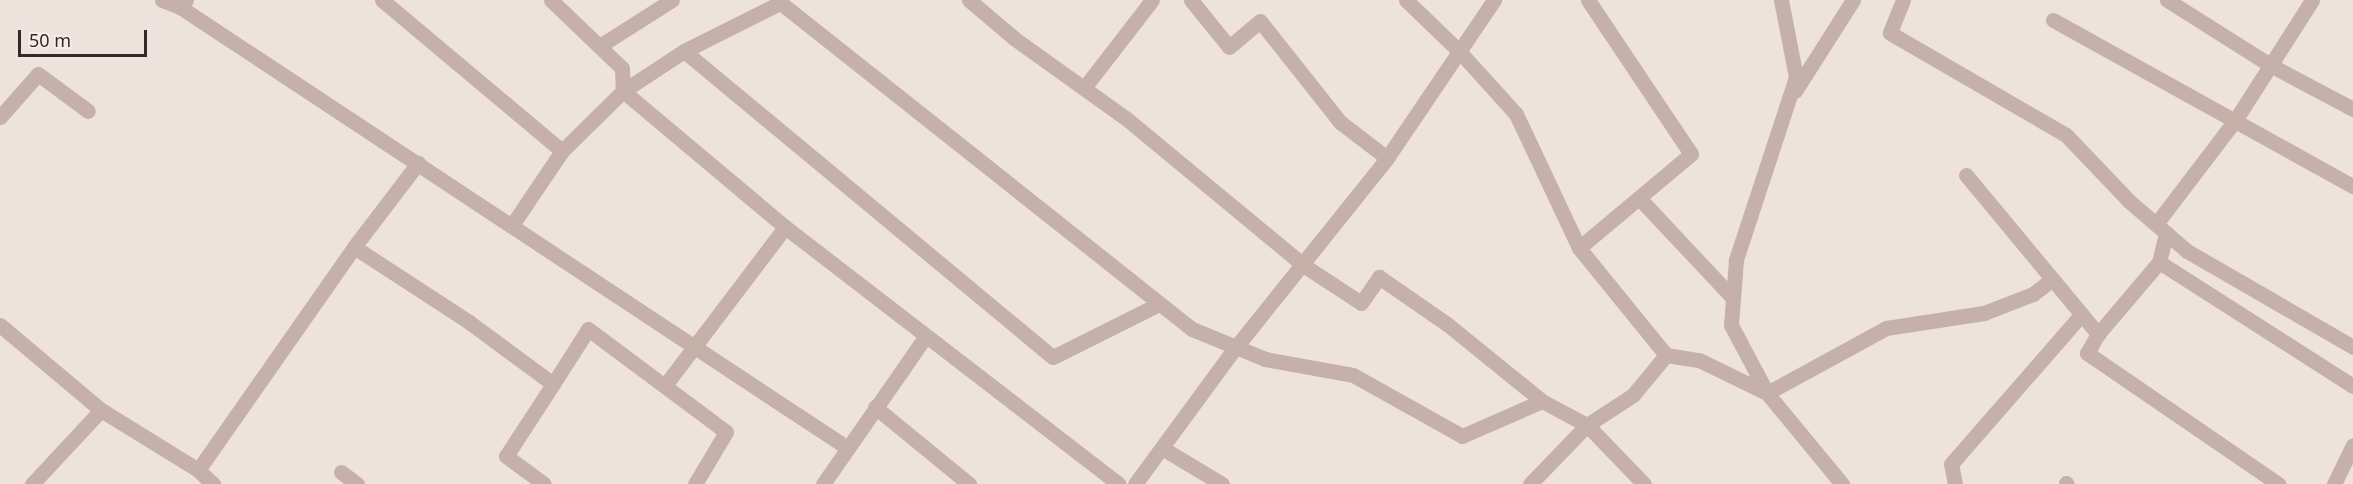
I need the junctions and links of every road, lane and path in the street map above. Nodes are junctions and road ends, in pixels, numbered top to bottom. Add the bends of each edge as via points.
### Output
1 (162, 0) edge
2 (382, 0) edge
3 (551, 0) edge
4 (672, 0) edge
5 (969, 0) edge
6 (1152, 0) edge
7 (1191, 0) edge
8 (1406, 0) edge
9 (1494, 0) edge
10 (1588, 0) edge
11 (1780, 0) edge
12 (1853, 0) edge
13 (1903, 0) edge
14 (2167, 0) edge
15 (2312, 0) edge
16 (778, 1) edge
17 (183, 4) edge
18 (2184, 5) edge
19 (2053, 20) dead end
20 (601, 45) junction
21 (684, 51) junction
22 (1459, 51) junction
23 (2272, 66) junction
24 (1084, 88) junction
25 (622, 91) junction
26 (2353, 109) edge
27 (88, 111) dead end
28 (1782, 112) junction
29 (0, 117) edge
30 (2236, 119) junction
31 (562, 151) junction
32 (1387, 158) junction
33 (418, 163) junction
34 (1966, 175) dead end
35 (2353, 186) edge
36 (1639, 198) junction
37 (512, 225) junction
38 (785, 226) junction
39 (2161, 229) junction
40 (354, 247) junction
41 (1579, 248) junction
42 (2159, 262) junction
43 (1303, 265) junction
44 (2052, 279) junction
45 (1733, 298) junction
46 (1159, 304) junction
47 (2082, 314) junction
48 (0, 326) edge
49 (2098, 334) junction
50 (926, 336) junction
51 (696, 345) junction
52 (1235, 348) junction
53 (2353, 348) edge
54 (1666, 355) junction
55 (552, 384) junction
56 (666, 384) junction
57 (2353, 386) edge
58 (1767, 393) junction
59 (1542, 401) junction
60 (875, 407) junction
61 (101, 410) junction
62 (1587, 425) junction
63 (2353, 445) edge
64 (846, 447) junction
65 (1162, 448) junction
66 (198, 470) junction
67 (341, 472) dead end
68 (32, 484) edge
69 (213, 484) edge
70 (357, 484) edge
71 (544, 484) edge
72 (695, 484) edge
73 (823, 484) edge
74 (969, 484) edge
75 (1119, 484) edge
76 (1136, 484) edge
77 (1222, 484) edge
78 (1530, 484) edge
79 (1644, 484) edge
80 (1842, 484) edge
81 (1955, 484) edge
82 (2278, 484) edge
83 (2334, 484) edge

1 - 17 street
2 - 31 street
3 - 20 street
4 - 20 street
5 - 24 street
6 - 24 street
7 - 32 street via 1229,47 1260,21 1340,122
8 - 22 street
9 - 22 street
10 - 36 street via 1690,153
11 - 28 street via 1796,77
12 - 28 street
13 - 39 street via 1890,33 2066,135
14 - 18 street
15 - 23 street
16 - 21 street
16 - 46 street
17 - 33 street
18 - 23 street
19 - 30 street
20 - 25 street via 622,68
21 - 25 street
21 - 46 street via 1053,357
22 - 32 street
22 - 41 street via 1516,114
23 - 26 street
23 - 30 street
24 - 43 street
25 - 31 street
25 - 38 street
27 - 29 street via 38,74
28 - 45 street via 1736,260
30 - 35 street
30 - 39 street
31 - 37 street
32 - 43 street
33 - 37 street
33 - 40 street
34 - 44 street
36 - 41 street
36 - 45 street
37 - 51 street
38 - 50 street
38 - 51 street
39 - 42 street
39 - 53 street via 2187,251
40 - 55 street via 469,322
40 - 66 street
41 - 54 street
42 - 49 street
42 - 57 street
43 - 52 street
43 - 59 street via 1361,303 1379,277 1447,324
44 - 47 street
44 - 58 street via 2033,294 1984,313 1886,328
45 - 58 street via 1731,325
46 - 52 street via 1192,329
47 - 49 street
47 - 81 street via 1951,464
48 - 61 street
49 - 82 street via 2087,353
50 - 60 street
50 - 75 street
51 - 56 street
51 - 64 street
52 - 59 street via 1265,359 1353,375 1462,436
52 - 65 street
54 - 58 street via 1699,360
54 - 62 street via 1633,395
55 - 56 street via 588,329
55 - 71 street via 506,456
56 - 72 street via 726,432
58 - 80 street
59 - 62 street
60 - 64 street
60 - 74 street
61 - 66 street
61 - 68 street
62 - 78 street
62 - 79 street
63 - 83 street
64 - 73 street
65 - 76 street
65 - 77 street
66 - 69 street
67 - 70 street

